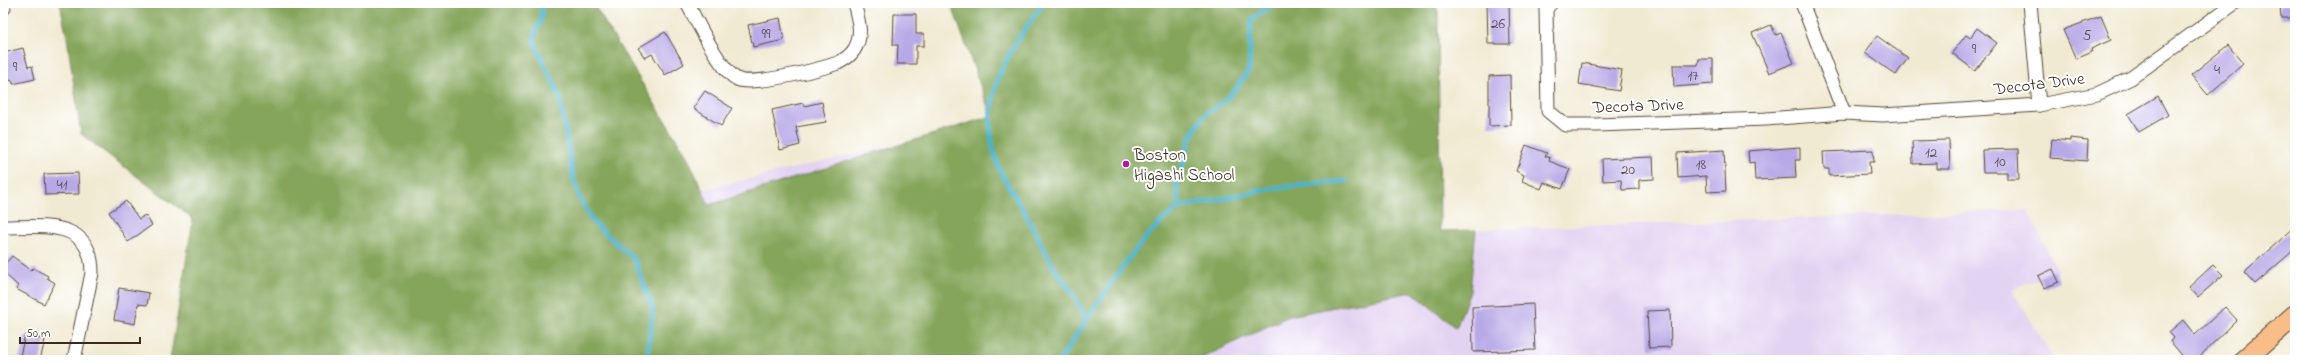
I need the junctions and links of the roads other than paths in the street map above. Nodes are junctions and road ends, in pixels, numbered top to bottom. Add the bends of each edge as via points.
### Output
1 (687, 3) edge
2 (854, 3) edge
3 (1551, 3) edge
4 (1802, 3) edge
5 (2030, 3) edge
6 (2235, 3) edge
7 (2039, 105) junction
8 (1844, 114) junction
9 (3, 227) edge
10 (2295, 315) edge
11 (74, 360) edge
12 (2244, 360) edge

1 - 2 street via 725,68 736,79 750,82 831,65 849,56 858,45 860,30
3 - 8 street, Decota Drive via 1546,9 1548,111 1565,125
4 - 8 street
5 - 7 street
6 - 7 street, Decota Drive via 2131,78 2097,94
7 - 8 street, Decota Drive via 1883,115
9 - 11 street via 68,230 87,247 92,273
10 - 12 main road

